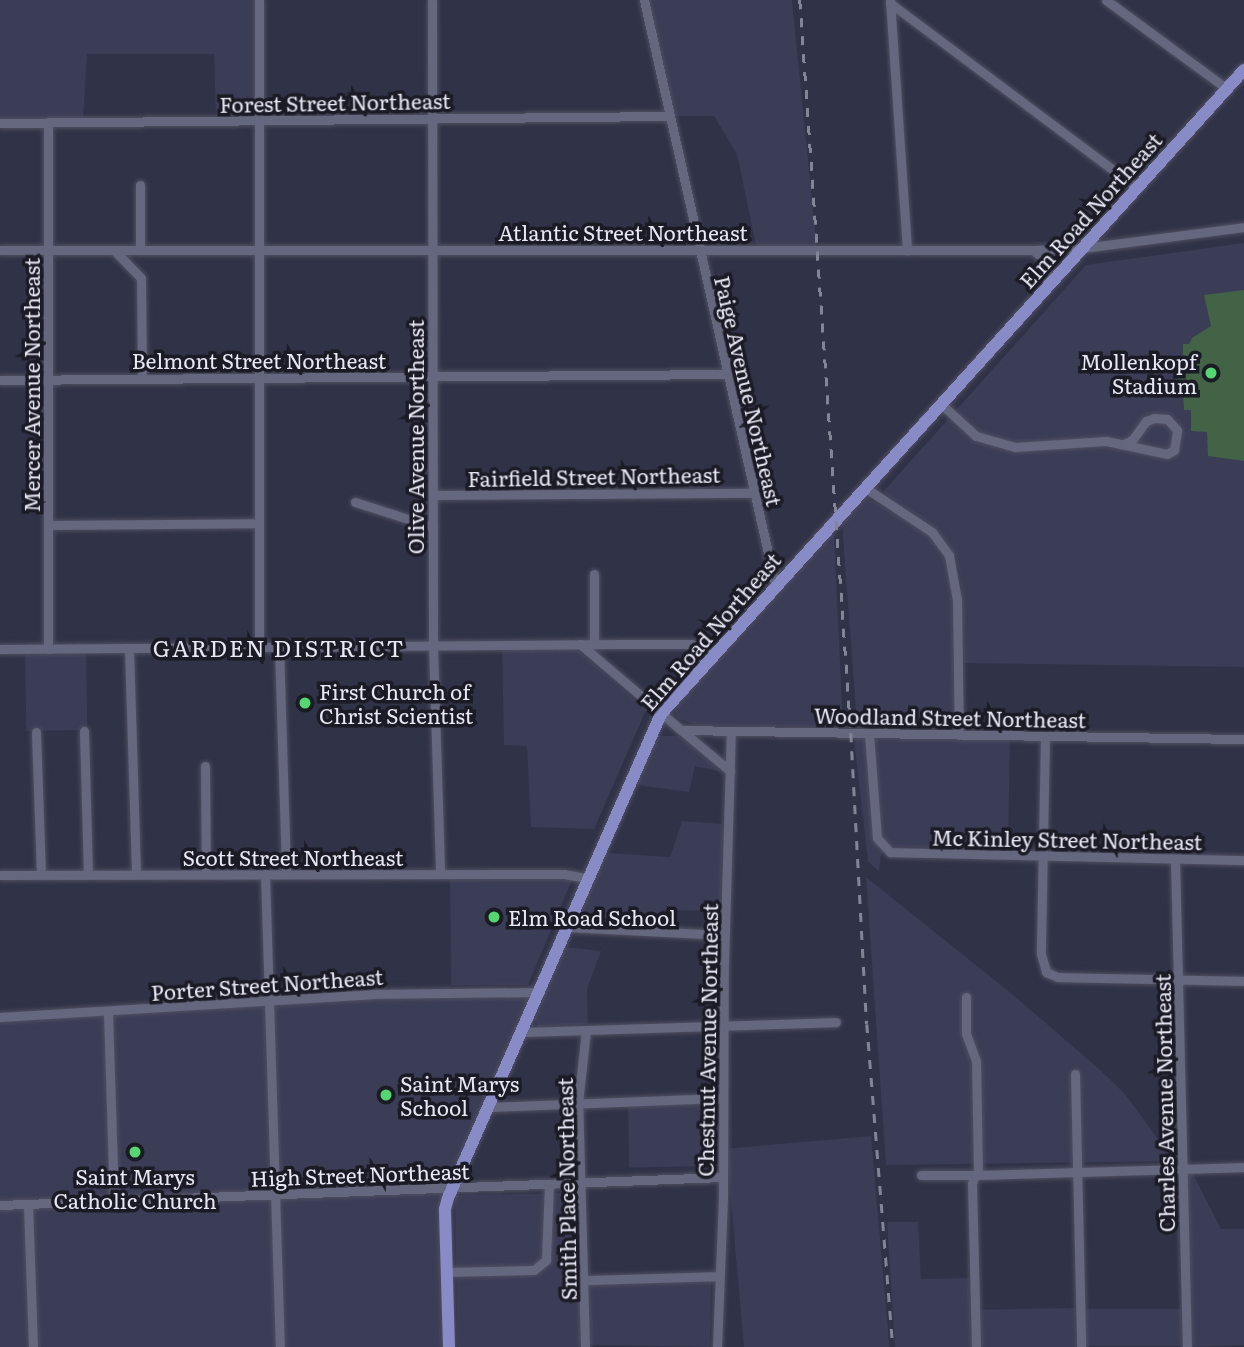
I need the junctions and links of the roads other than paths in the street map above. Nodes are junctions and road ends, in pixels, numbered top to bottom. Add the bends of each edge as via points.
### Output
1 (259, 0) edge
2 (432, 0) edge
3 (644, 0) edge
4 (1106, 0) edge
5 (890, 2) edge
6 (1243, 73) edge
7 (1226, 88) junction
8 (670, 116) junction
9 (432, 118) junction
10 (259, 120) junction
11 (0, 122) edge
12 (48, 122) junction
13 (140, 185) dead end
14 (1137, 188) junction
15 (1244, 227) edge
16 (1083, 248) junction
17 (0, 250) edge
18 (48, 250) junction
19 (114, 250) junction
20 (140, 250) junction
21 (259, 250) junction
22 (433, 250) junction
23 (700, 250) junction
24 (906, 250) junction
25 (1033, 250) junction
26 (1048, 285) junction
27 (728, 374) junction
28 (433, 376) junction
29 (259, 378) junction
30 (48, 379) junction
31 (142, 379) junction
32 (0, 380) edge
33 (940, 403) junction
34 (1124, 444) junction
35 (864, 487) junction
36 (754, 493) junction
37 (434, 495) junction
38 (355, 502) dead end
39 (259, 523) junction
40 (48, 525) junction
41 (433, 527) junction
42 (594, 574) dead end
43 (775, 584) junction
44 (580, 644) junction
45 (594, 644) junction
46 (433, 646) junction
47 (259, 648) junction
48 (279, 648) junction
49 (0, 649) edge
50 (48, 649) junction
51 (129, 649) junction
52 (715, 650) junction
53 (661, 713) junction
54 (681, 730) junction
55 (84, 731) dead end
56 (36, 732) dead end
57 (731, 733) junction
58 (869, 734) junction
59 (959, 735) junction
60 (1045, 737) junction
61 (1244, 740) edge
62 (205, 766) dead end
63 (730, 771) junction
64 (1043, 856) junction
65 (1175, 859) junction
66 (1244, 860) edge
67 (41, 874) junction
68 (88, 874) junction
69 (136, 874) junction
70 (206, 874) junction
71 (265, 874) junction
72 (286, 874) junction
73 (440, 874) junction
74 (0, 875) edge
75 (586, 878) junction
76 (565, 927) junction
77 (725, 934) junction
78 (1178, 979) junction
79 (1244, 981) edge
80 (537, 992) junction
81 (967, 997) dead end
82 (269, 1000) junction
83 (107, 1012) junction
84 (0, 1017) edge
85 (836, 1022) dead end
86 (723, 1025) junction
87 (586, 1031) junction
88 (520, 1032) junction
89 (1075, 1074) dead end
90 (722, 1098) junction
91 (578, 1103) junction
92 (488, 1107) junction
93 (1244, 1167) edge
94 (1183, 1169) junction
95 (1077, 1172) junction
96 (921, 1175) dead end
97 (975, 1175) junction
98 (722, 1177) junction
99 (581, 1183) junction
100 (549, 1184) junction
101 (453, 1188) junction
102 (275, 1195) junction
103 (114, 1201) junction
104 (28, 1204) junction
105 (0, 1205) edge
106 (446, 1272) junction
107 (718, 1276) junction
108 (584, 1280) junction
109 (33, 1347) edge
110 (280, 1347) edge
111 (449, 1347) edge
112 (585, 1347) edge
113 (717, 1347) edge
114 (976, 1347) edge
115 (1081, 1347) edge
116 (1188, 1347) edge

1 - 10 street
2 - 9 street, Olive Avenue Northeast
3 - 8 street, Paige Avenue Northeast
4 - 7 street
5 - 14 street
5 - 24 street
6 - 7 main road, Elm Road Northeast
7 - 14 main road, Elm Road Northeast
8 - 9 street, Forest Street Northeast
8 - 23 street, Paige Avenue Northeast
9 - 10 street, Forest Street Northeast
9 - 22 street, Olive Avenue Northeast
10 - 12 street, Forest Street Northeast
10 - 21 street
11 - 12 street, Forest Street Northeast
12 - 18 street, Mercer Avenue Northeast
13 - 20 street
14 - 16 main road, Elm Road Northeast
15 - 16 street, Atlantic Street Northeast
16 - 25 street, Atlantic Street Northeast
16 - 26 main road, Elm Road Northeast
17 - 18 street, Atlantic Street Northeast
18 - 19 street, Atlantic Street Northeast
18 - 30 street, Mercer Avenue Northeast
19 - 20 street, Atlantic Street Northeast
19 - 31 street via 141,278
20 - 21 street, Atlantic Street Northeast
21 - 22 street, Atlantic Street Northeast
21 - 29 street
22 - 23 street, Atlantic Street Northeast
22 - 28 street, Olive Avenue Northeast
23 - 24 street, Atlantic Street Northeast
23 - 27 street, Paige Avenue Northeast
24 - 25 street, Atlantic Street Northeast
25 - 26 street via 1046,261
26 - 33 main road, Elm Road Northeast
27 - 28 street, Belmont Street Northeast
27 - 36 street, Paige Avenue Northeast
28 - 29 street, Belmont Street Northeast
28 - 37 street, Olive Avenue Northeast
29 - 31 street, Belmont Street Northeast
29 - 39 street
30 - 31 street, Belmont Street Northeast
30 - 32 street, Belmont Street Northeast
30 - 40 street, Mercer Avenue Northeast
33 - 34 street via 976,436 999,444 1024,448 1091,441
33 - 35 main road, Elm Road Northeast
34 - 34 street via 1167,454 1174,450 1178,430 1167,419 1154,418
35 - 43 main road, Elm Road Northeast
35 - 59 street via 932,532 949,555 957,600
36 - 37 street, Fairfield Street Northeast
36 - 43 street, Paige Avenue Northeast
37 - 41 street, Olive Avenue Northeast
38 - 41 street
39 - 40 street
39 - 47 street
40 - 50 street, Mercer Avenue Northeast
41 - 46 street, Olive Avenue Northeast
42 - 45 street
43 - 52 main road, Elm Road Northeast
44 - 45 street
44 - 46 street
44 - 53 street
45 - 52 street via 691,644
46 - 48 street
46 - 73 street, Olive Avenue Northeast
47 - 48 street
47 - 51 street
48 - 72 street
49 - 50 street
50 - 51 street
51 - 69 street
52 - 53 main road, Elm Road Northeast
53 - 54 street
53 - 75 main road, Elm Road Northeast
54 - 57 street, Woodland Street Northeast
54 - 63 street
55 - 68 street
56 - 67 street
57 - 58 street, Woodland Street Northeast
57 - 63 street, Chestnut Avenue Northeast
58 - 59 street, Woodland Street Northeast
58 - 64 street, Mc Kinley Street Northeast via 877,838 890,852
59 - 60 street, Woodland Street Northeast
60 - 61 street, Woodland Street Northeast
60 - 64 street
62 - 70 street
63 - 77 street, Chestnut Avenue Northeast
64 - 65 street, Mc Kinley Street Northeast
64 - 78 street via 1041,954 1046,972 1058,977
65 - 66 street, Mc Kinley Street Northeast
65 - 78 street, Charles Avenue Northeast
67 - 68 street, Scott Street Northeast
67 - 74 street, Scott Street Northeast
68 - 69 street, Scott Street Northeast
69 - 70 street, Scott Street Northeast
70 - 71 street, Scott Street Northeast
71 - 72 street, Scott Street Northeast
71 - 82 street
72 - 73 street, Scott Street Northeast
73 - 75 street, Scott Street Northeast
75 - 76 main road, Elm Road Northeast
76 - 77 street
76 - 80 main road, Elm Road Northeast
77 - 86 street, Chestnut Avenue Northeast
78 - 79 street
78 - 94 street, Charles Avenue Northeast
80 - 82 street, Porter Street Northeast via 372,993
80 - 88 main road, Elm Road Northeast
81 - 97 street via 966,1034 976,1061
82 - 83 street, Porter Street Northeast
82 - 102 street
83 - 84 street, Porter Street Northeast
83 - 103 street
85 - 86 street
86 - 87 street
86 - 90 street, Chestnut Avenue Northeast
87 - 88 street
87 - 91 street, Smith Place Northeast
88 - 92 main road, Elm Road Northeast
89 - 95 street
90 - 91 street
90 - 98 street, Chestnut Avenue Northeast
91 - 92 street
91 - 99 street, Smith Place Northeast
92 - 101 main road, Elm Road Northeast
93 - 94 street
94 - 95 street
94 - 116 street, Charles Avenue Northeast
95 - 97 street
95 - 115 street
96 - 97 street
97 - 114 street
98 - 99 street, High Street Northeast
98 - 107 street, Chestnut Avenue Northeast
99 - 100 street, High Street Northeast
99 - 108 street, Smith Place Northeast
100 - 101 street, High Street Northeast
100 - 106 street via 547,1260 534,1270
101 - 102 street, High Street Northeast
101 - 106 main road, Elm Road Northeast via 444,1209
102 - 103 street, High Street Northeast
102 - 110 street
103 - 104 street, High Street Northeast
104 - 105 street, High Street Northeast
104 - 109 street
106 - 111 main road, Elm Road Northeast
107 - 108 street
107 - 113 street, Chestnut Avenue Northeast
108 - 112 street, Smith Place Northeast

